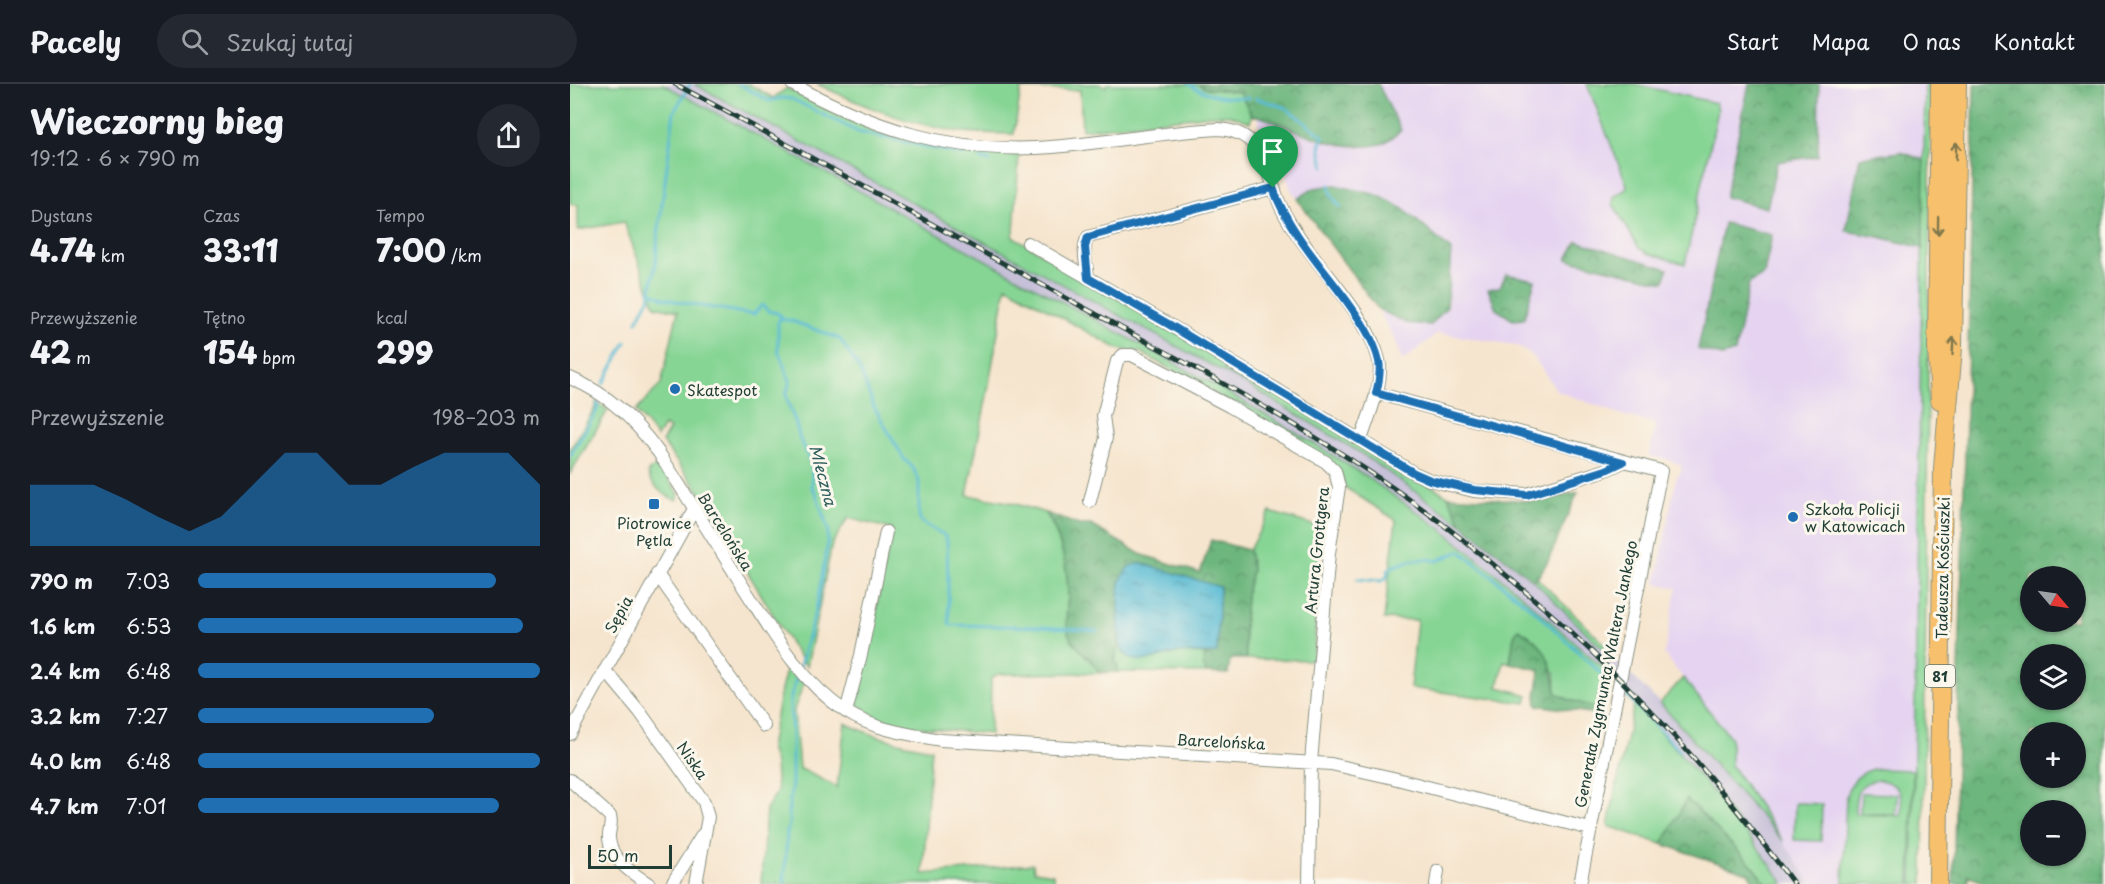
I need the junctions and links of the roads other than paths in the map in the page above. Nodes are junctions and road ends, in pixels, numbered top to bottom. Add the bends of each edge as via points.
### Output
1 (792, 84) edge
2 (1940, 84) edge
3 (1956, 84) edge
4 (1273, 188) junction
5 (1028, 243) dead end
6 (1088, 278) junction
7 (570, 378) edge
8 (1376, 393) junction
9 (1361, 440) junction
10 (1623, 462) junction
11 (1943, 468) junction
12 (1090, 501) dead end
13 (694, 508) junction
14 (886, 532) dead end
15 (657, 574) junction
16 (604, 671) junction
17 (846, 712) junction
18 (764, 726) dead end
19 (570, 734) edge
20 (1311, 762) junction
21 (570, 780) edge
22 (707, 828) junction
23 (1590, 828) junction
24 (1438, 871) dead end
25 (649, 884) edge
26 (672, 884) edge
27 (696, 884) edge
28 (1309, 884) edge
29 (1436, 884) edge
30 (1580, 884) edge
31 (1938, 884) edge

1 - 4 street via 878,125 962,145 1038,148 1219,129 1248,140 1263,159
2 -> 11 main road, Tadeusza Kościuszki / 81 via 1936,347
11 -> 3 main road, Tadeusza Kościuszki / 81 via 1953,347
4 - 6 street via 1088,237
4 - 8 street via 1289,221 1368,335 1380,367
5 - 6 street
6 - 9 street
7 - 13 street, Barcelońska via 618,405 638,424
8 - 9 street
8 - 10 street
9 - 10 street via 1430,480 1527,495
10 - 23 street, Generała Zygmunta Waltera Jankego via 1661,471
11 - 31 main road, Tadeusza Kościuszki / 81
12 - 20 street, Artura Grottgera via 1106,438 1103,416 1117,361 1123,355 1132,355 1229,406 1335,471 1339,487 1329,553
13 - 15 street, Sępia
13 - 17 street, Barcelońska via 790,658
14 - 17 street
15 - 16 street, Sępia
15 - 18 street
16 - 19 street, Sępia
16 - 22 street, Niska via 640,712 704,802
17 - 20 street, Barcelońska via 888,730 940,740
20 - 23 street, Barcelońska via 1349,767
20 - 28 street, Artura Grottgera
21 - 25 street via 610,816 609,842 621,863
22 - 26 street
22 - 27 street, Niska
23 - 30 street, Generała Zygmunta Waltera Jankego
24 - 29 street

